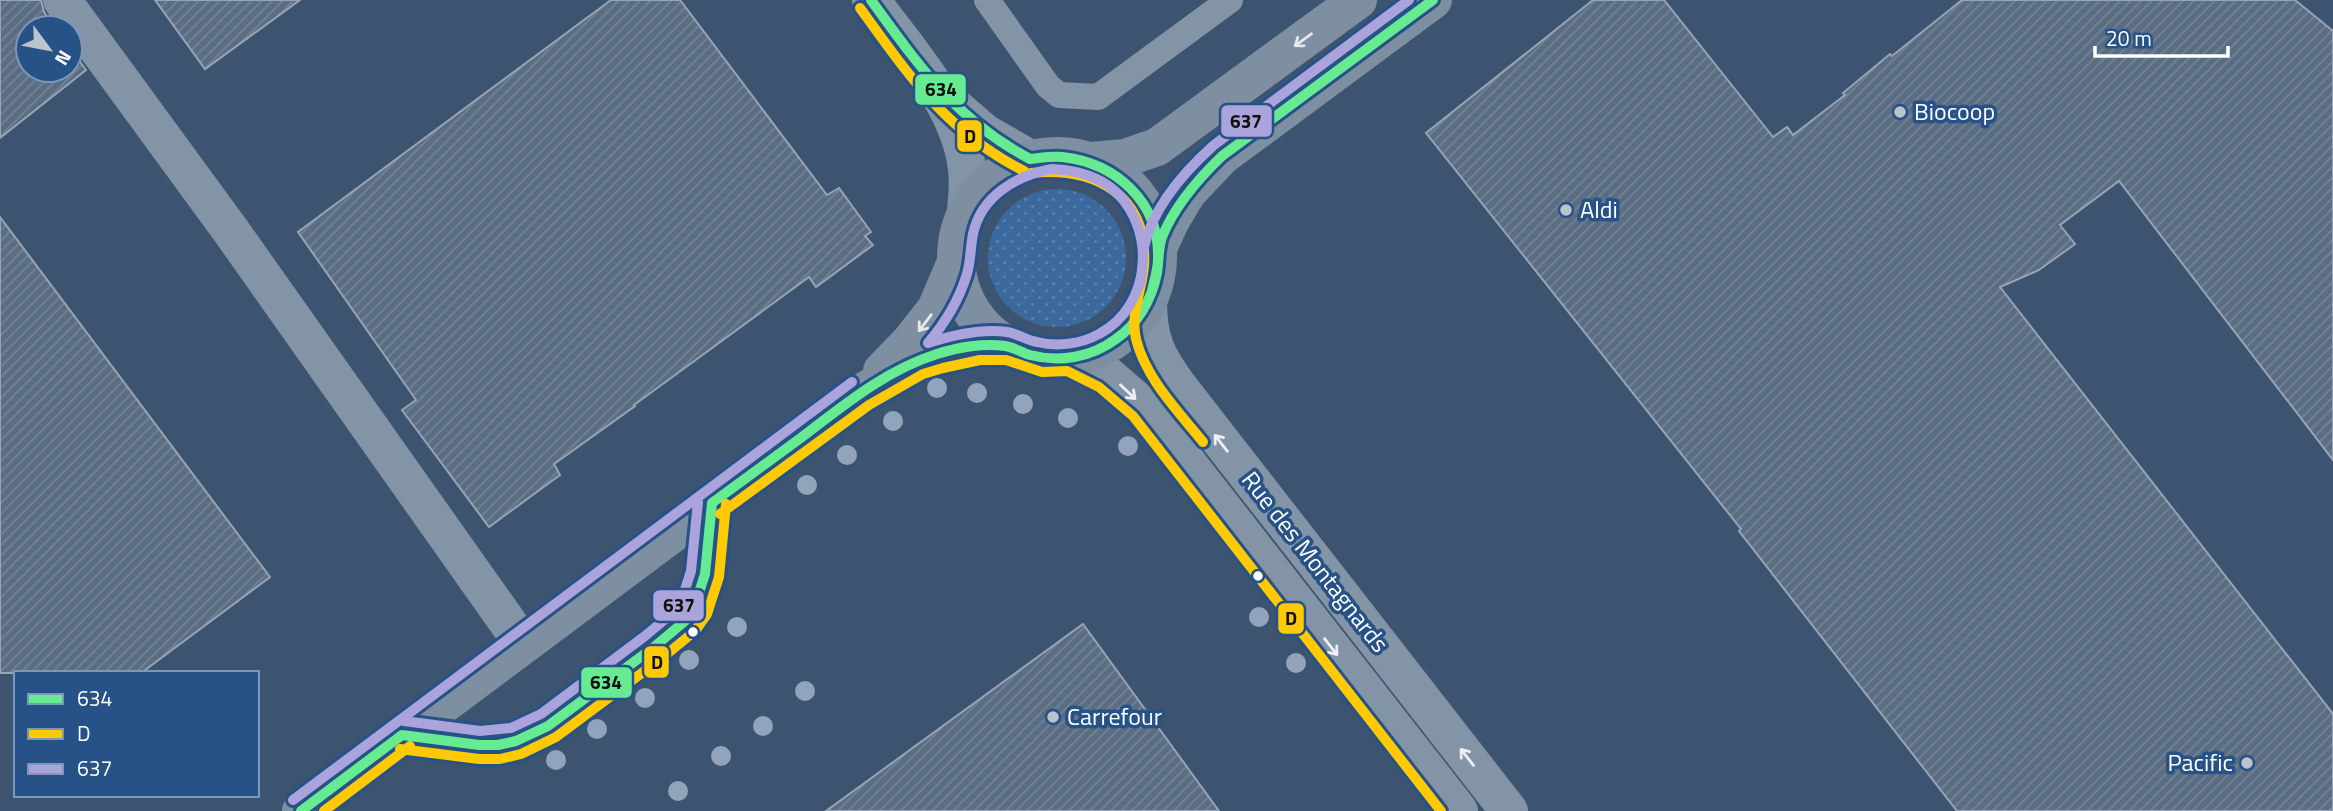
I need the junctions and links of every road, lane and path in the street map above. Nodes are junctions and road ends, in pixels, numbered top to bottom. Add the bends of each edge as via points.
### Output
1 (62, 0) edge
2 (871, 0) edge
3 (987, 0) edge
4 (1230, 0) edge
5 (1358, 0) edge
6 (1433, 0) edge
7 (937, 90) junction
8 (1030, 159) junction
9 (1091, 161) junction
10 (966, 212) junction
11 (1158, 248) junction
12 (956, 262) junction
13 (1148, 301) junction
14 (1008, 346) junction
15 (1070, 357) junction
16 (861, 393) junction
17 (712, 503) junction
18 (523, 644) junction
19 (402, 735) junction
20 (301, 811) edge
21 (1459, 811) edge
22 (1509, 811) edge

1 - 18 street
2 - 7 street
3 - 4 lane via 1048,86 1059,95 1098,97
5 -> 9 street via 1157,147 1125,158
6 - 11 street via 1222,156 1187,193
7 - 8 street via 985,133
7 - 10 street via 963,149
8 - 9 street via 1067,155
8 - 10 street via 997,175
9 - 11 street via 1114,173 1141,200 1153,223
10 - 12 street
11 - 13 street via 1157,276
12 - 14 street via 960,288 971,311 987,331
12 -> 16 street via 936,309
13 - 15 street via 1135,322 1116,339
22 -> 13 street, Rue des Montagnards via 1178,386 1154,349
14 - 15 street via 1044,358
14 - 16 street via 939,354
15 -> 21 street, Rue des Montagnards via 1107,375 1143,406
16 - 17 street
17 - 18 street
17 - 19 lane via 698,600 685,621 654,648 548,726 516,741 479,744
18 - 19 street
19 - 20 street

